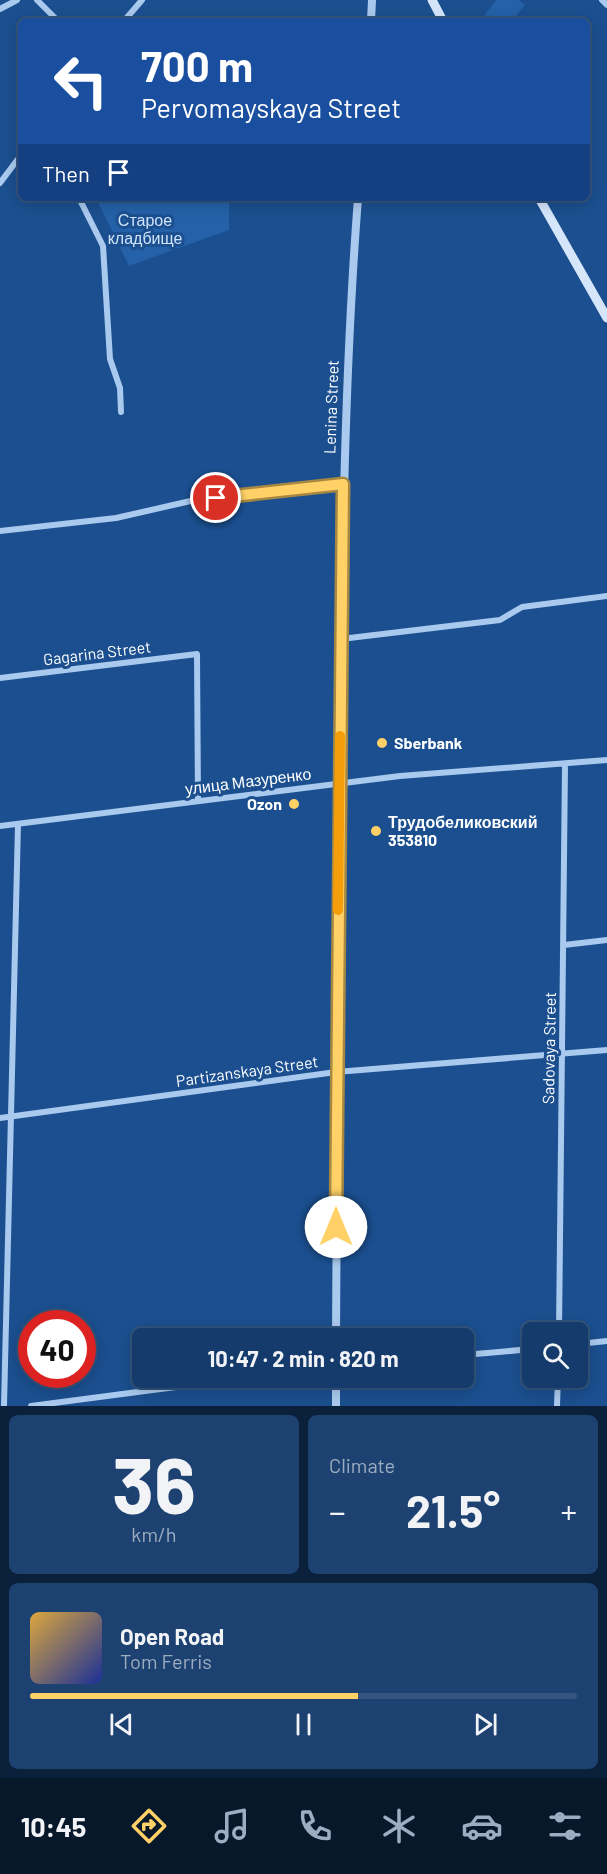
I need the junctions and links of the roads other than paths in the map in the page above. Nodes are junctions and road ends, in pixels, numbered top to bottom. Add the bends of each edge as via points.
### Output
1 (17, 0) edge
2 (37, 0) edge
3 (142, 0) edge
4 (372, 0) edge
5 (432, 0) edge
6 (602, 0) edge
7 (607, 5) edge
8 (0, 9) edge
9 (55, 18) edge
10 (127, 18) edge
11 (371, 18) edge
12 (441, 18) edge
13 (18, 159) edge
14 (0, 183) edge
15 (80, 201) edge
16 (358, 201) edge
17 (541, 201) edge
18 (607, 318) edge
19 (121, 412) dead end
20 (343, 484) junction
21 (0, 531) edge
22 (607, 596) edge
23 (341, 639) junction
24 (0, 678) edge
25 (607, 760) edge
26 (566, 764) junction
27 (340, 784) junction
28 (198, 801) junction
29 (18, 824) junction
30 (0, 826) edge
31 (607, 940) edge
32 (564, 945) junction
33 (607, 1050) edge
34 (563, 1056) junction
35 (336, 1072) junction
36 (12, 1116) junction
37 (0, 1118) edge
38 (559, 1322) edge
39 (336, 1328) edge
40 (607, 1341) edge
41 (588, 1343) edge
42 (522, 1349) edge
43 (474, 1354) edge
44 (168, 1388) edge
45 (336, 1388) edge
46 (558, 1388) edge
47 (4, 1406) edge
48 (31, 1406) edge
49 (336, 1406) edge
50 (557, 1406) edge

1 - 8 street
2 - 9 street
3 - 10 street
4 - 11 street
5 - 12 main road
6 - 7 street
13 - 14 street
15 - 19 street via 103,246 110,359 118,382
16 - 20 street, Lenina Street
17 - 18 main road
20 - 21 street via 195,500 116,518
20 - 23 street, Lenina Street
22 - 23 street via 522,607 501,620
23 - 27 street, Lenina Street
24 - 28 street, Gagarina Street via 197,654
25 - 26 street, улица Мазуренко
26 - 27 street, улица Мазуренко
26 - 32 street, Sadovaya Street
27 - 28 street, улица Мазуренко
27 - 35 street, Lenina Street
28 - 29 street, улица Мазуренко
29 - 30 street, улица Мазуренко
29 - 36 street
31 - 32 street
32 - 34 street, Sadovaya Street
33 - 34 street, Partizanskaya Street
34 - 35 street, Partizanskaya Street
34 - 38 street, Sadovaya Street
35 - 36 street, Partizanskaya Street
35 - 39 street, Lenina Street
36 - 37 street, Partizanskaya Street
36 - 47 street
40 - 41 street
42 - 43 street
44 - 48 street
45 - 49 street
46 - 50 street

